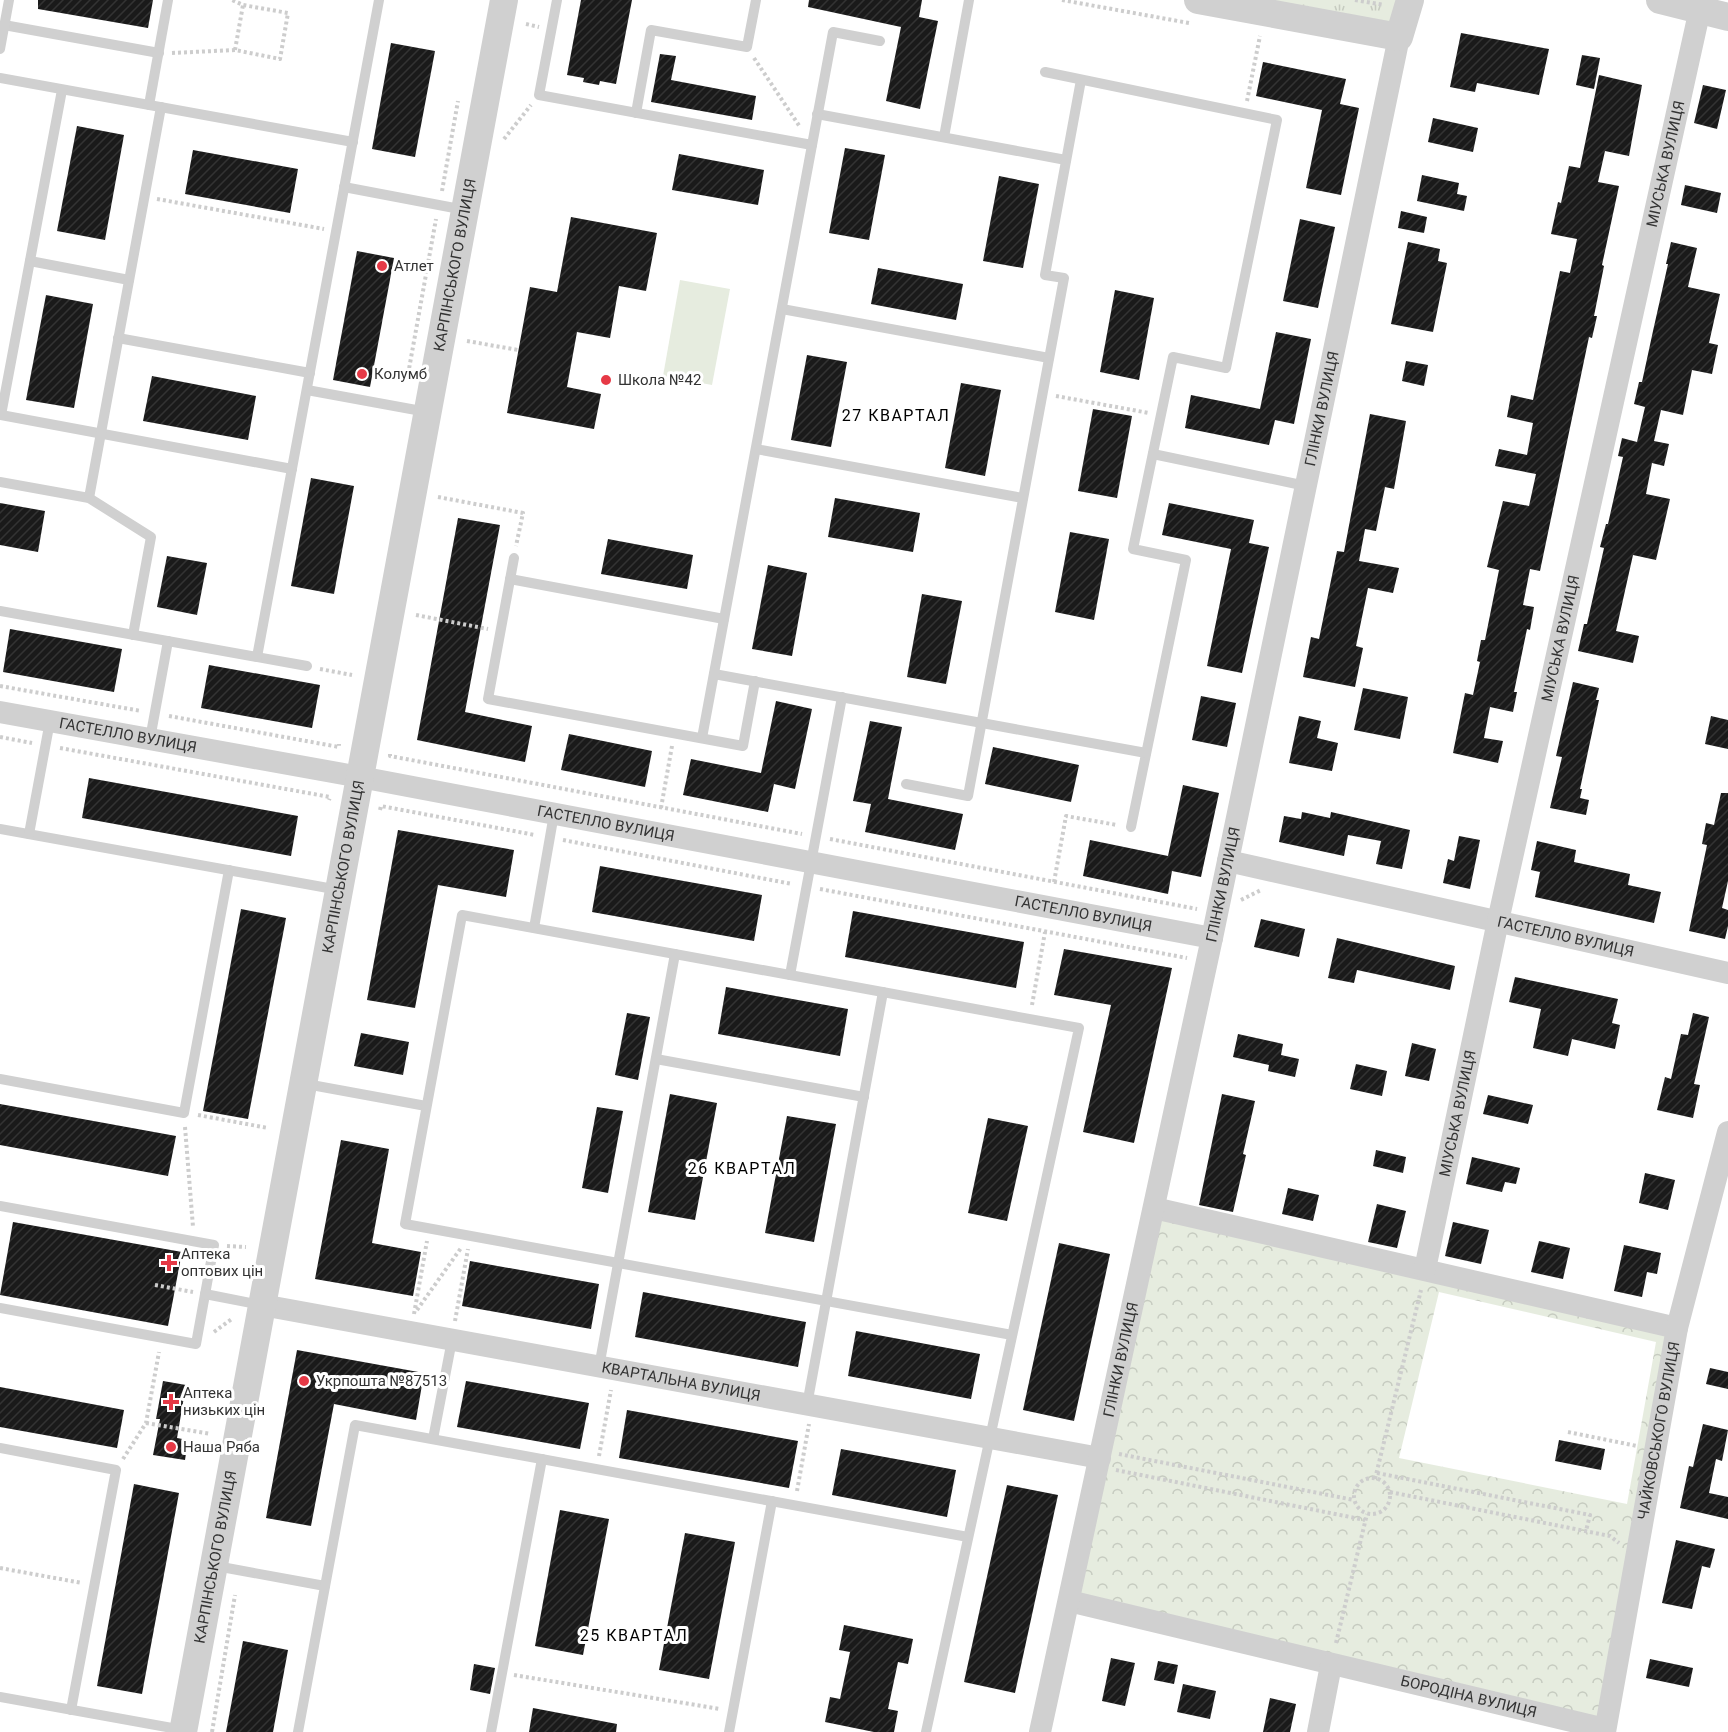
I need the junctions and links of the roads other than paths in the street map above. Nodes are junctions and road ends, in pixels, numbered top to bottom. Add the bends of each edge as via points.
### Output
1 (9, 0) edge
2 (168, 0) edge
3 (379, 0) edge
4 (504, 0) edge
5 (557, 0) edge
6 (756, 0) edge
7 (969, 0) edge
8 (1198, 0) edge
9 (1683, 3) edge
10 (1405, 16) edge
11 (1728, 16) edge
12 (4, 25) junction
13 (880, 41) dead end
14 (0, 49) edge
15 (159, 53) junction
16 (1045, 72) dead end
17 (0, 78) edge
18 (1081, 80) junction
19 (62, 90) junction
20 (149, 105) junction
21 (161, 107) junction
22 (636, 112) junction
23 (818, 114) junction
24 (944, 137) junction
25 (353, 142) junction
26 (812, 145) junction
27 (1066, 160) junction
28 (344, 187) junction
29 (465, 210) junction
30 (30, 261) junction
31 (129, 280) junction
32 (782, 309) junction
33 (118, 338) junction
34 (1049, 358) junction
35 (310, 373) junction
36 (307, 390) junction
37 (428, 412) junction
38 (100, 434) junction
39 (756, 449) junction
40 (1153, 454) junction
41 (292, 469) junction
42 (0, 482) edge
43 (1306, 486) junction
44 (89, 498) junction
45 (1023, 498) junction
46 (514, 558) road end
47 (510, 579) junction
48 (0, 611) edge
49 (724, 619) junction
50 (133, 635) junction
51 (168, 641) junction
52 (257, 657) junction
53 (307, 666) road end
54 (714, 674) junction
55 (755, 681) junction
56 (842, 697) junction
57 (0, 712) edge
58 (50, 721) junction
59 (982, 723) junction
60 (702, 738) junction
61 (150, 739) junction
62 (1146, 753) junction
63 (360, 777) junction
64 (906, 784) dead end
65 (554, 814) junction
66 (1131, 827) road end
67 (0, 829) edge
68 (29, 834) junction
69 (1228, 861) junction
70 (811, 863) junction
71 (229, 870) junction
72 (339, 890) junction
73 (1498, 921) junction
74 (534, 928) junction
75 (1212, 938) junction
76 (675, 954) junction
77 (1728, 973) edge
78 (790, 975) junction
79 (883, 992) junction
80 (656, 1059) junction
81 (0, 1079) edge
82 (303, 1083) junction
83 (864, 1097) junction
84 (426, 1106) junction
85 (1728, 1132) edge
86 (0, 1206) edge
87 (1154, 1208) junction
88 (618, 1263) junction
89 (1425, 1269) junction
90 (205, 1294) junction
91 (826, 1301) junction
92 (262, 1305) junction
93 (0, 1308) edge
94 (1677, 1329) junction
95 (453, 1331) junction
96 (1012, 1335) junction
97 (600, 1367) junction
98 (808, 1414) junction
99 (990, 1438) junction
100 (433, 1439) junction
101 (0, 1448) edge
102 (1100, 1458) junction
103 (542, 1459) junction
104 (772, 1501) junction
105 (968, 1537) junction
106 (227, 1568) junction
107 (325, 1586) junction
108 (1069, 1601) junction
109 (1331, 1665) junction
110 (0, 1697) edge
111 (71, 1710) junction
112 (1605, 1730) edge
113 (183, 1731) edge
114 (298, 1732) edge
115 (491, 1732) edge
116 (729, 1732) edge
117 (926, 1732) edge
118 (1040, 1732) edge
119 (1318, 1732) edge

1 - 12 lane
2 - 15 lane
3 - 25 lane
4 - 29 street, КАРПІНСЬКОГО ВУЛИЦЯ
5 - 22 lane via 539,95
6 - 22 lane via 747,47 651,30
7 - 24 lane
8 - 10 street
9 - 11 street
9 - 73 street, МІУСЬКА ВУЛИЦЯ
10 - 43 street, ГЛІНКИ ВУЛИЦЯ
12 - 14 lane
12 - 15 lane
13 - 23 lane via 833,32
15 - 20 lane
16 - 18 lane
17 - 19 lane
18 - 27 lane
18 - 40 lane via 1277,120 1226,368 1173,357
19 - 20 lane
19 - 30 lane
20 - 21 lane
21 - 25 lane
21 - 31 lane
22 - 26 lane
23 - 24 lane
23 - 26 lane
24 - 27 lane
25 - 28 lane
26 - 32 lane
27 - 34 lane via 1045,275 1064,278
28 - 29 lane
28 - 35 lane
29 - 37 street, КАРПІНСЬКОГО ВУЛИЦЯ
30 - 31 lane
30 - 38 lane via 2,416
31 - 33 lane
32 - 34 lane
32 - 39 lane
33 - 35 lane
33 - 38 lane
34 - 45 lane
35 - 36 lane
36 - 37 lane
36 - 41 lane
37 - 63 street, КАРПІНСЬКОГО ВУЛИЦЯ
38 - 41 lane
38 - 44 lane
39 - 45 lane
39 - 49 lane
40 - 43 lane
40 - 62 lane via 1133,549 1186,560
41 - 52 lane
42 - 44 lane
43 - 69 street, ГЛІНКИ ВУЛИЦЯ
44 - 50 lane via 151,537
45 - 59 lane
46 - 47 lane
47 - 49 lane
47 - 60 lane via 488,699
48 - 50 lane
49 - 54 lane
50 - 51 lane
51 - 52 lane
51 - 61 lane
52 - 53 lane
54 - 55 lane
54 - 60 lane
55 - 56 lane
55 - 60 lane via 743,746
56 - 59 lane
56 - 70 lane
57 - 58 street, ГАСТЕЛЛО ВУЛИЦЯ
58 - 61 street, ГАСТЕЛЛО ВУЛИЦЯ
58 - 68 lane
59 - 62 lane
59 - 64 lane via 968,795
61 - 63 street, ГАСТЕЛЛО ВУЛИЦЯ
62 - 66 lane
63 - 65 street, ГАСТЕЛЛО ВУЛИЦЯ
63 - 72 street, КАРПІНСЬКОГО ВУЛИЦЯ
65 - 70 street, ГАСТЕЛЛО ВУЛИЦЯ
65 - 74 lane
67 - 68 lane
68 - 71 lane
69 - 73 street, ГАСТЕЛЛО ВУЛИЦЯ
69 - 75 street, ГЛІНКИ ВУЛИЦЯ via 1208,910
70 - 75 street, ГАСТЕЛЛО ВУЛИЦЯ
70 - 78 lane
71 - 72 lane
71 - 81 lane via 184,1113
72 - 82 street, КАРПІНСЬКОГО ВУЛИЦЯ
73 - 77 street, ГАСТЕЛЛО ВУЛИЦЯ
73 - 89 street, МІУСЬКА ВУЛИЦЯ
74 - 76 lane
74 - 84 lane via 462,915
75 - 87 street, ГЛІНКИ ВУЛИЦЯ
76 - 78 lane
76 - 80 lane
78 - 79 lane
79 - 83 lane
79 - 96 lane via 1079,1028
80 - 83 lane
80 - 88 lane
82 - 84 lane
82 - 92 street, КАРПІНСЬКОГО ВУЛИЦЯ
83 - 91 lane
84 - 88 lane via 405,1224
85 - 94 street, ЧАЙКОВСЬКОГО ВУЛИЦЯ
86 - 90 lane via 214,1245
87 - 89 street
87 - 102 street, ГЛІНКИ ВУЛИЦЯ
88 - 91 lane
88 - 97 lane
89 - 94 street
90 - 92 lane
90 - 93 lane via 196,1344
91 - 96 lane
91 - 98 lane
92 - 95 street, КВАРТАЛЬНА ВУЛИЦЯ
92 - 106 street, КАРПІНСЬКОГО ВУЛИЦЯ
94 - 112 street, ЧАЙКОВСЬКОГО ВУЛИЦЯ
95 - 97 street, КВАРТАЛЬНА ВУЛИЦЯ
95 - 100 lane
96 - 99 lane
97 - 98 street, КВАРТАЛЬНА ВУЛИЦЯ
98 - 99 street, КВАРТАЛЬНА ВУЛИЦЯ
99 - 102 street, КВАРТАЛЬНА ВУЛИЦЯ
99 - 105 lane
100 - 103 lane
100 - 107 lane via 355,1425
101 - 111 lane via 116,1470
102 - 108 street, ГЛІНКИ ВУЛИЦЯ
103 - 104 lane
103 - 115 lane
104 - 105 lane
104 - 116 lane
105 - 117 lane
106 - 107 lane
106 - 113 street, КАРПІНСЬКОГО ВУЛИЦЯ
107 - 114 lane
108 - 109 street, БОРОДІНА ВУЛИЦЯ
108 - 118 street, ГЛІНКИ ВУЛИЦЯ
109 - 112 street, БОРОДІНА ВУЛИЦЯ
109 - 119 street
110 - 111 lane
111 - 113 lane

